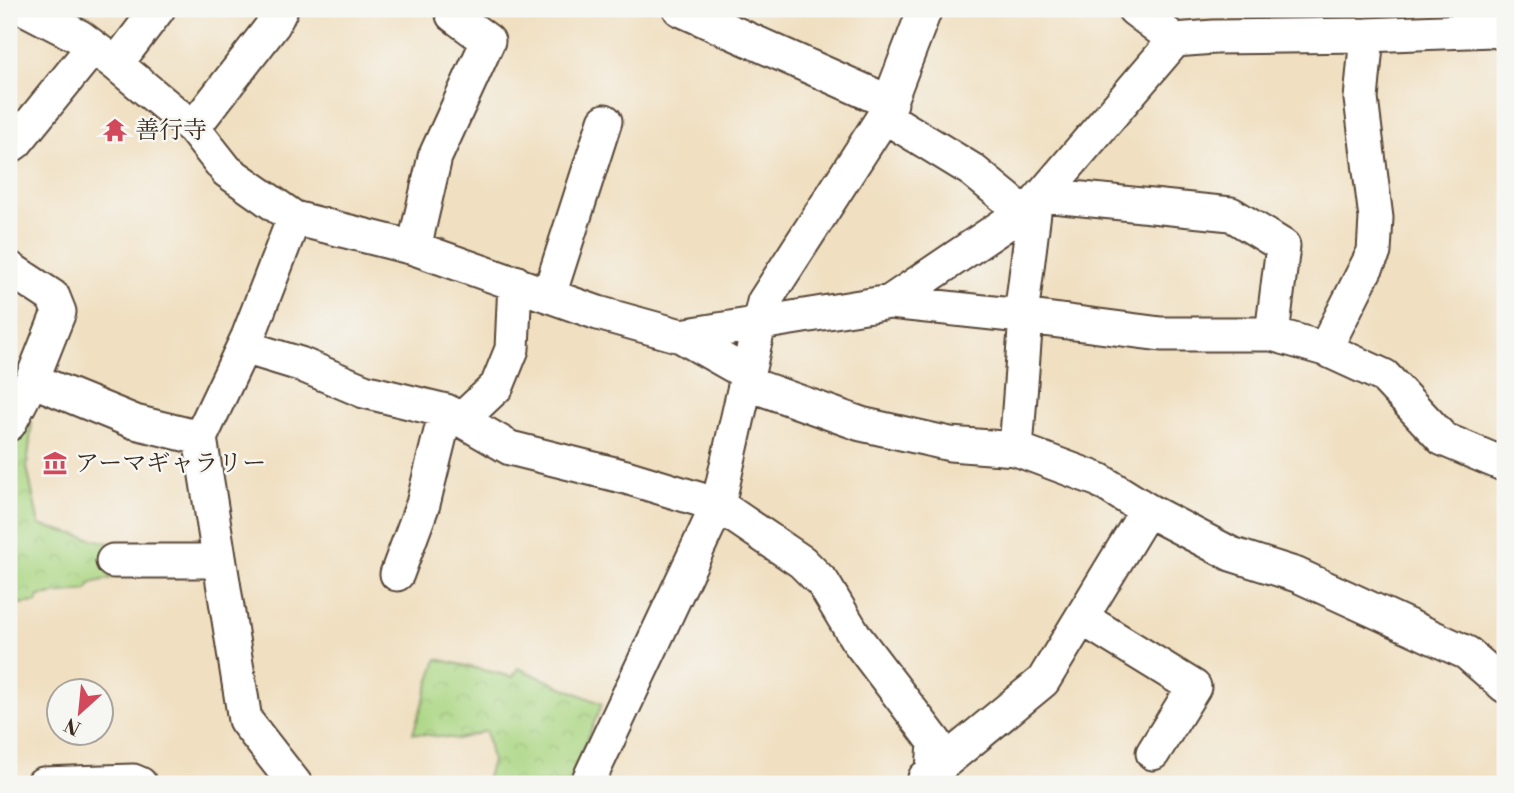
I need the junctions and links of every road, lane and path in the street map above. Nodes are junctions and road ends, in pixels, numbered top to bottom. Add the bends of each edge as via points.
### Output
1 (26, 9) edge
2 (158, 9) edge
3 (281, 9) edge
4 (457, 9) edge
5 (680, 9) edge
6 (925, 9) edge
7 (1135, 9) edge
8 (1496, 24) edge
9 (1367, 35) junction
10 (1175, 40) junction
11 (104, 55) junction
12 (888, 109) junction
13 (605, 121) dead end
14 (193, 128) junction
15 (9, 147) edge
16 (1034, 204) junction
17 (294, 218) junction
18 (414, 248) junction
19 (9, 268) edge
20 (515, 282) junction
21 (549, 295) junction
22 (890, 302) junction
23 (1024, 316) junction
24 (760, 321) junction
25 (1272, 334) junction
26 (681, 336) junction
27 (244, 347) junction
28 (1325, 349) junction
29 (747, 379) junction
30 (32, 380) junction
31 (453, 416) junction
32 (9, 424) edge
33 (200, 438) junction
34 (1016, 449) junction
35 (1505, 465) edge
36 (718, 505) junction
37 (1147, 510) junction
38 (113, 561) dead end
39 (219, 561) junction
40 (397, 573) dead end
41 (1082, 618) junction
42 (1505, 686) edge
43 (1153, 753) dead end
44 (929, 779) edge
45 (43, 784) edge
46 (140, 784) edge
47 (295, 784) edge
48 (587, 784) edge

1 - 11 street
2 - 11 street
3 - 14 street
4 - 18 street via 453,15 488,41 435,157
5 - 12 street
6 - 12 street
7 - 10 street
8 - 9 street
9 - 10 street
9 - 28 street via 1361,99 1376,218 1374,252
10 - 16 street
11 - 14 street
11 - 15 street
12 - 16 street via 972,170
12 - 24 street via 764,302
13 - 21 street
14 - 17 street via 227,171
16 - 22 street
16 - 23 street
16 - 25 street via 1231,214 1283,246
17 - 18 street
17 - 27 street
18 - 20 street
19 - 30 street via 53,297 59,312
20 - 21 street
20 - 31 street via 512,349 497,386
21 - 26 street
22 - 23 street
22 - 24 street
23 - 25 street via 1161,334
23 - 34 street
24 - 26 street
24 - 29 street
25 - 28 street
26 - 29 street
27 - 31 street via 364,391
27 - 33 street
28 - 35 street via 1384,376 1443,439
29 - 34 street via 861,424 950,444
29 - 36 street
30 - 32 street
30 - 33 street via 135,422
31 - 36 street via 510,448
31 - 40 street
33 - 39 street
34 - 37 street via 1098,480
36 - 44 street via 802,562 823,583 856,638 935,742
36 - 48 street
37 - 41 street
37 - 42 street via 1231,554 1297,575 1467,653
38 - 39 street
39 - 47 street via 244,720
41 - 43 street via 1194,687
41 - 44 street via 1043,681
45 - 46 street

